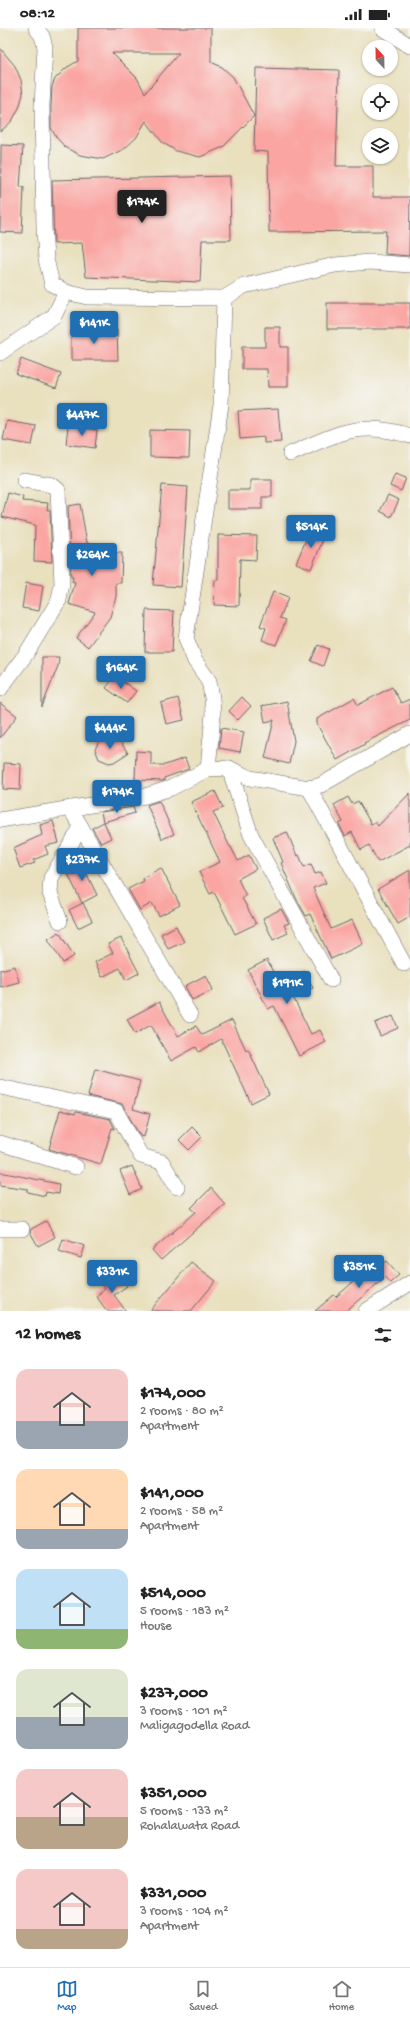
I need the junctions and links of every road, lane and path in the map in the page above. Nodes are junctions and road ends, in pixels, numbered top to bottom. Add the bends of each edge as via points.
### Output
1 (36, 28) edge
2 (382, 28) edge
3 (410, 46) edge
4 (410, 265) edge
5 (66, 292) junction
6 (224, 298) junction
7 (0, 353) edge
8 (410, 436) edge
9 (290, 454) dead end
10 (24, 480) dead end
11 (0, 689) edge
12 (410, 734) edge
13 (229, 768) junction
14 (208, 769) junction
15 (309, 788) junction
16 (70, 808) junction
17 (0, 820) edge
18 (81, 827) junction
19 (60, 921) dead end
20 (404, 964) dead end
21 (331, 980) dead end
22 (190, 1015) dead end
23 (0, 1087) edge
24 (0, 1143) edge
25 (76, 1167) dead end
26 (177, 1187) dead end
27 (0, 1229) edge
28 (22, 1229) dead end
29 (410, 1283) edge
30 (366, 1311) edge

1 - 5 street via 45,47 42,106 46,259 52,284
2 - 3 street
4 - 6 street via 370,262 335,265 244,286
5 - 6 street via 87,296
5 - 7 street via 54,316
6 - 14 street via 221,405 186,638 195,661 209,681 212,698
8 - 9 street via 364,428 339,433
10 - 11 street via 52,485 58,490 62,584 59,600 26,654
12 - 15 street via 321,785
13 - 14 street
13 - 15 street via 250,778
13 - 21 street via 251,835
14 - 16 street via 171,788 145,796
15 - 20 street
16 - 17 street
16 - 18 street
18 - 19 street via 51,878 50,893
18 - 22 street
23 - 26 street via 116,1111 140,1156 162,1162
24 - 25 street
27 - 28 street
29 - 30 street

